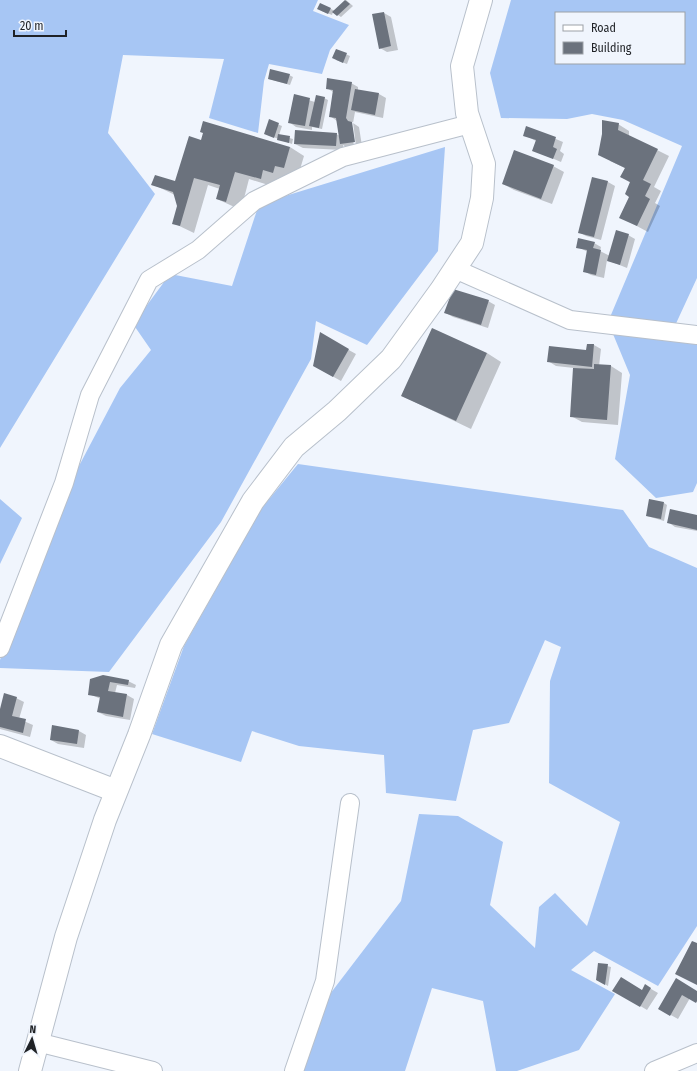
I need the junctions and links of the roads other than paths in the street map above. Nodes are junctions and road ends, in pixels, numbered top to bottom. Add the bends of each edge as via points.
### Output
1 (482, 0) edge
2 (470, 124) junction
3 (455, 269) junction
4 (697, 335) edge
5 (0, 648) edge
6 (0, 746) edge
7 (116, 791) junction
8 (350, 803) dead end
9 (37, 1042) junction
10 (691, 1060) edge
11 (30, 1071) edge
12 (153, 1071) edge
13 (294, 1071) edge
14 (654, 1071) edge

1 - 2 street via 462,66
2 - 3 street via 484,164 482,198 472,243
2 - 5 street via 343,157 254,201 198,250 149,280 90,395 64,483
3 - 4 street via 570,320
3 - 7 street via 391,359 337,411 294,447 253,501 171,645
6 - 7 street
7 - 9 street via 66,937
8 - 13 street via 325,981
9 - 11 street
9 - 12 street
10 - 14 street

